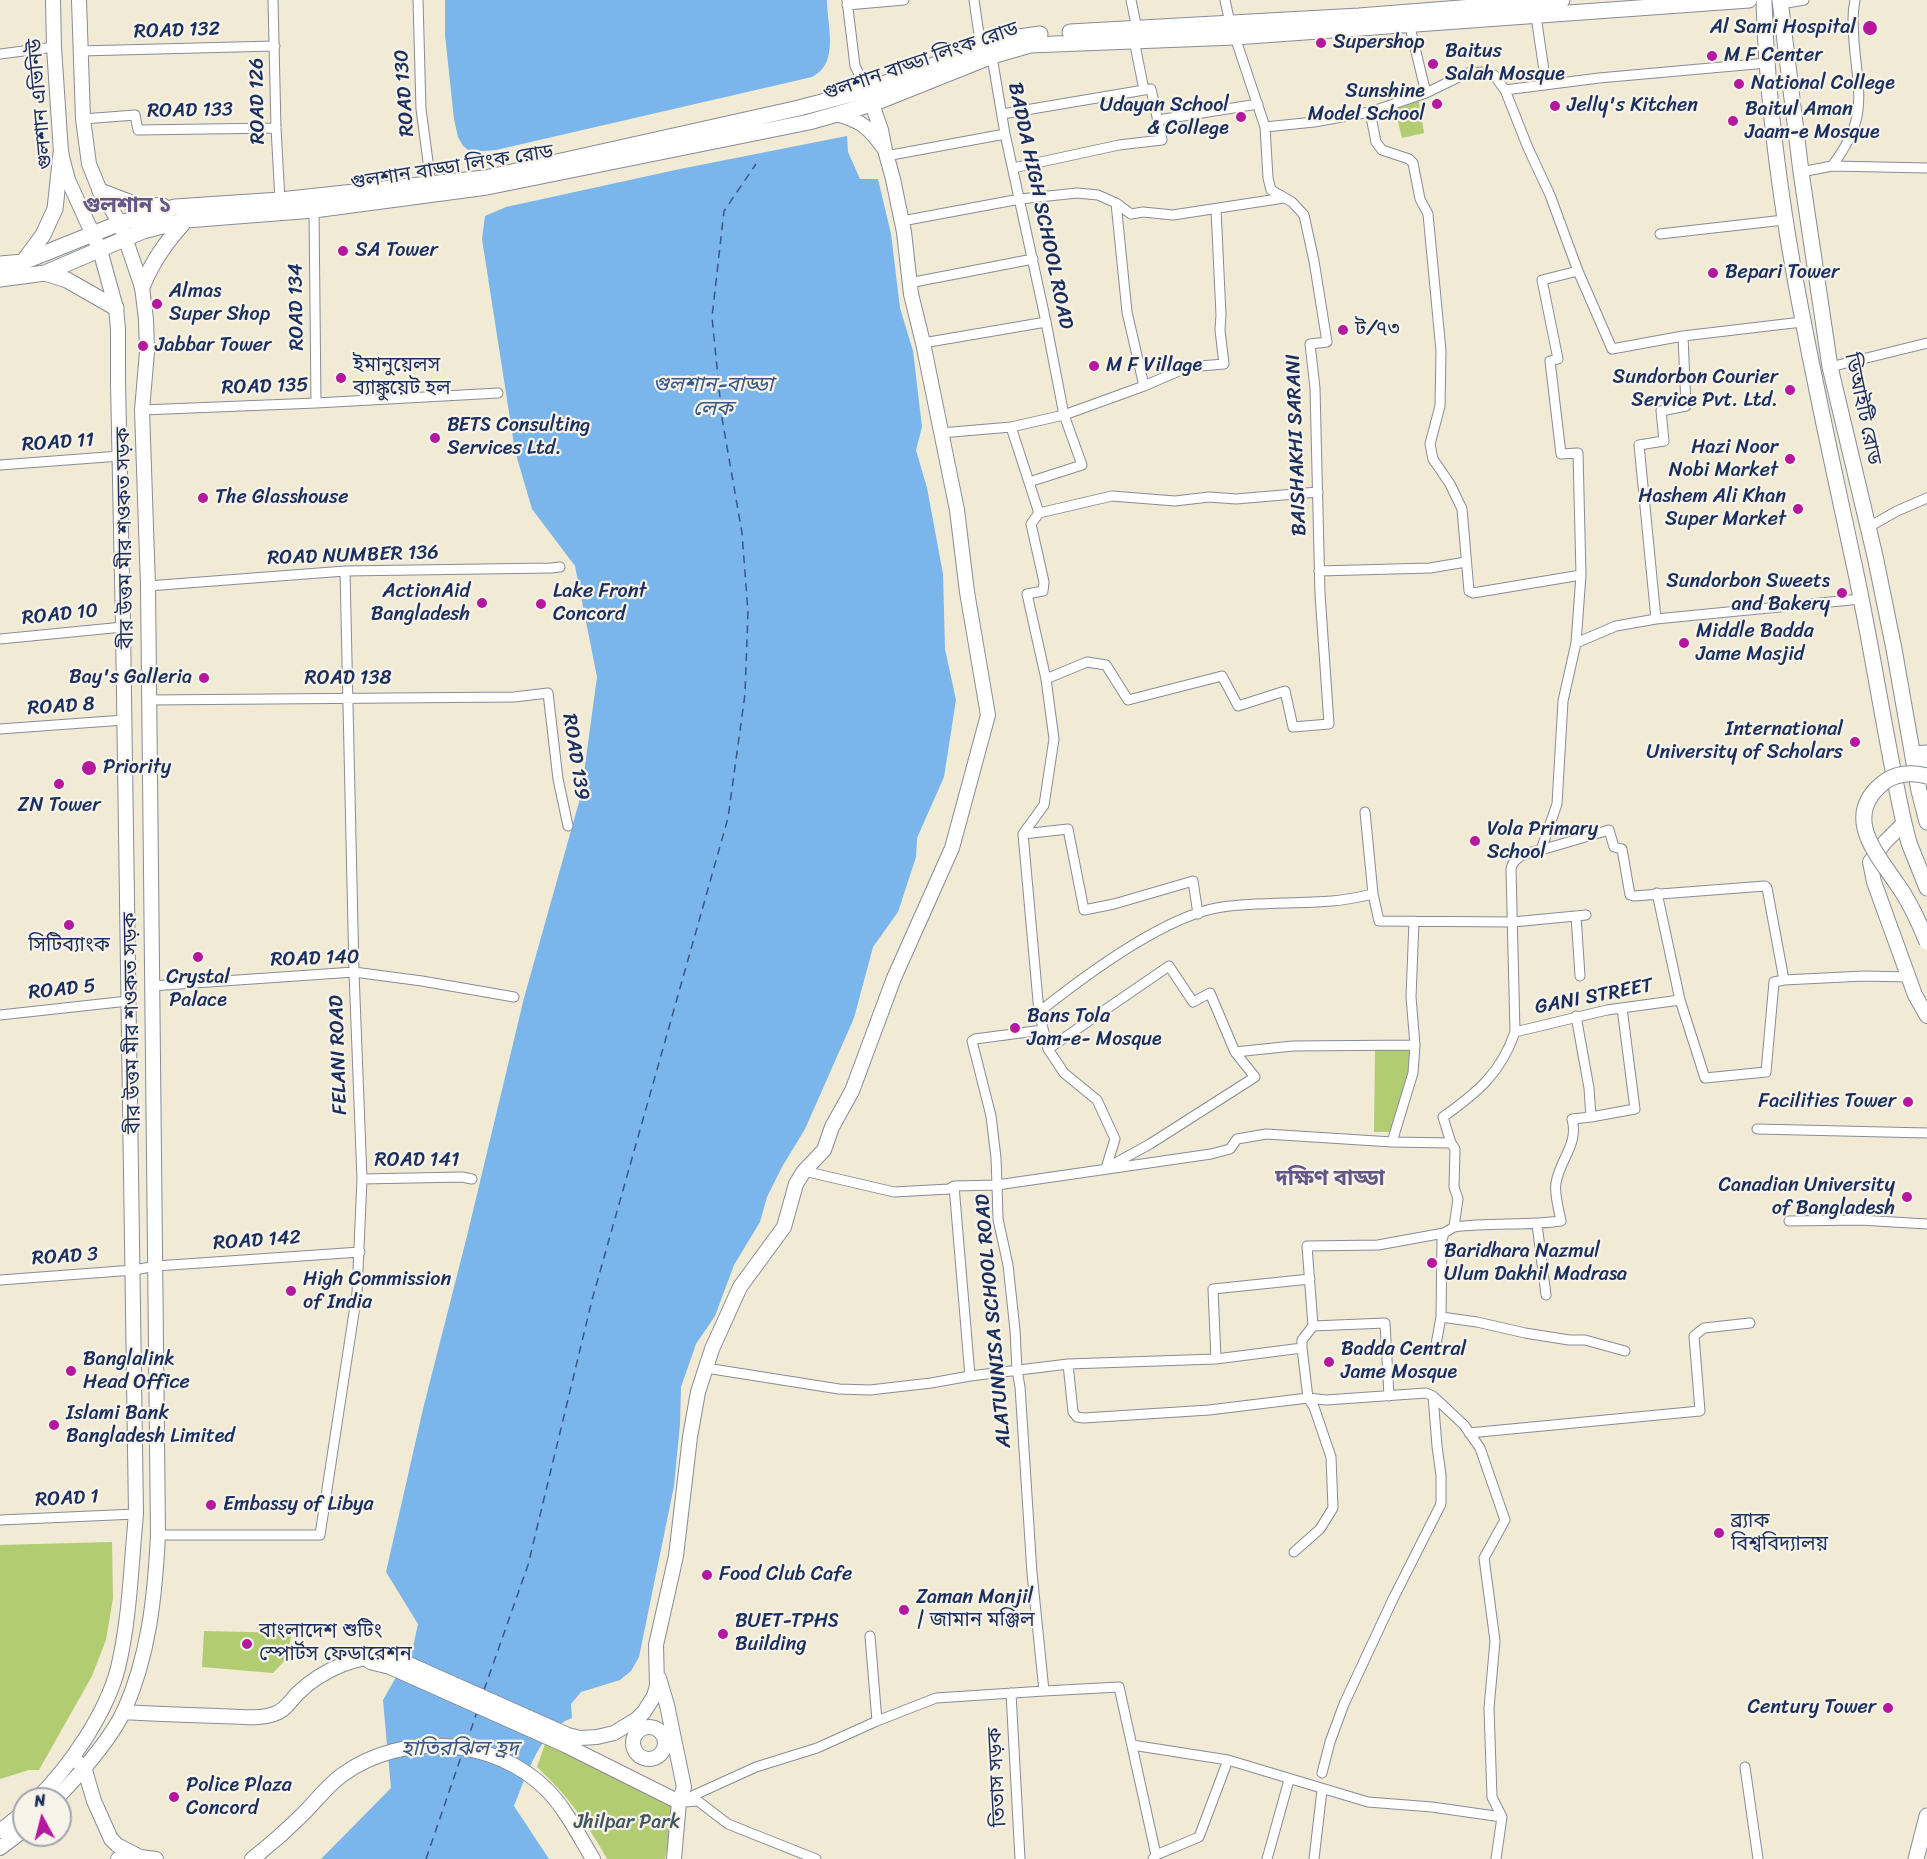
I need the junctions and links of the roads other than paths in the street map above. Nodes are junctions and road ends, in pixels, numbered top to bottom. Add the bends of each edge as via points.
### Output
1 (53, 0) edge
2 (79, 0) edge
3 (273, 0) edge
4 (418, 0) edge
5 (904, 0) edge
6 (974, 0) edge
7 (1131, 0) edge
8 (1225, 0) edge
9 (1562, 0) edge
10 (1749, 0) edge
11 (1764, 0) edge
12 (1804, 0) edge
13 (1855, 0) edge
14 (1781, 2) edge
15 (847, 3) edge
16 (1534, 6) edge
17 (1408, 23) junction
18 (1232, 30) junction
19 (1135, 34) junction
20 (275, 46) junction
21 (54, 48) junction
22 (988, 49) junction
23 (80, 51) junction
24 (0, 54) edge
25 (426, 58) dead end
26 (1767, 63) junction
27 (1546, 84) junction
28 (1144, 90) junction
29 (1505, 90) junction
30 (1426, 93) junction
31 (869, 97) junction
32 (1258, 104) junction
33 (1370, 112) junction
34 (836, 114) junction
35 (1002, 114) junction
36 (83, 119) junction
37 (1158, 120) junction
38 (1265, 127) junction
39 (276, 128) junction
40 (1005, 135) junction
41 (61, 153) junction
42 (885, 153) junction
43 (1832, 165) junction
44 (1013, 168) junction
45 (1927, 168) edge
46 (1800, 170) junction
47 (1778, 172) junction
48 (434, 183) junction
49 (100, 191) junction
50 (1284, 198) junction
51 (1020, 199) junction
52 (280, 200) junction
53 (1116, 203) junction
54 (175, 207) junction
55 (1216, 209) junction
56 (314, 210) junction
57 (186, 220) junction
58 (1784, 220) junction
59 (902, 221) junction
60 (120, 224) junction
61 (94, 234) junction
62 (1660, 234) dead end
63 (125, 239) junction
64 (100, 250) junction
65 (1033, 259) junction
66 (23, 261) junction
67 (0, 264) edge
68 (1578, 271) junction
69 (45, 273) junction
70 (0, 279) edge
71 (909, 283) junction
72 (142, 287) junction
73 (116, 308) junction
74 (1047, 322) junction
75 (1802, 322) junction
76 (1683, 336) junction
77 (923, 343) junction
78 (1927, 343) edge
79 (1830, 367) junction
80 (1144, 386) junction
81 (498, 393) dead end
82 (316, 403) junction
83 (142, 410) junction
84 (1064, 415) junction
85 (1011, 427) junction
86 (941, 433) junction
87 (120, 456) junction
88 (0, 465) edge
89 (1029, 482) junction
90 (1318, 492) junction
91 (1927, 498) edge
92 (1039, 513) junction
93 (1867, 528) junction
94 (1466, 562) junction
95 (560, 567) dead end
96 (1319, 571) junction
97 (345, 572) junction
98 (1581, 575) junction
99 (147, 586) junction
100 (1861, 599) junction
101 (1656, 619) junction
102 (123, 627) junction
103 (0, 639) edge
104 (1576, 643) junction
105 (1046, 679) junction
106 (548, 693) joint
107 (346, 697) junction
108 (149, 699) junction
109 (124, 720) junction
110 (0, 729) edge
111 (1920, 755) edge
112 (1927, 776) edge
113 (1365, 812) dead end
114 (1927, 822) edge
115 (1904, 823) junction
116 (568, 826) dead end
117 (1023, 834) junction
118 (1541, 850) junction
119 (1927, 888) edge
120 (1657, 893) junction
121 (1373, 894) junction
122 (1198, 914) junction
123 (1414, 921) junction
124 (1513, 922) junction
125 (1927, 942) edge
126 (354, 972) junction
127 (1580, 976) dead end
128 (1909, 977) junction
129 (1784, 980) junction
130 (151, 986) junction
131 (514, 997) dead end
132 (1680, 1000) junction
133 (128, 1001) junction
134 (1622, 1008) junction
135 (1039, 1012) junction
136 (0, 1015) edge
137 (1576, 1016) junction
138 (1927, 1016) edge
139 (1044, 1030) junction
140 (1515, 1032) junction
141 (1415, 1045) junction
142 (1048, 1048) junction
143 (1235, 1052) junction
144 (1591, 1117) junction
145 (1756, 1129) dead end
146 (1927, 1133) edge
147 (1392, 1142) junction
148 (1451, 1143) junction
149 (1106, 1168) junction
150 (804, 1172) junction
151 (362, 1179) junction
152 (472, 1179) dead end
153 (997, 1185) junction
154 (954, 1186) junction
155 (1789, 1221) dead end
156 (1537, 1224) junction
157 (1927, 1224) edge
158 (1454, 1227) junction
159 (1444, 1233) junction
160 (360, 1252) junction
161 (156, 1266) junction
162 (134, 1270) junction
163 (1310, 1278) junction
164 (0, 1280) edge
165 (1546, 1295) dead end
166 (1442, 1317) junction
167 (1750, 1323) dead end
168 (1313, 1326) junction
169 (1302, 1348) junction
170 (1435, 1350) dead end
171 (1625, 1352) dead end
172 (1216, 1359) junction
173 (1068, 1364) junction
174 (706, 1368) junction
175 (1017, 1370) junction
176 (970, 1376) junction
177 (1389, 1396) junction
178 (1433, 1396) junction
179 (1308, 1398) junction
180 (1469, 1433) junction
181 (136, 1514) junction
182 (0, 1520) edge
183 (158, 1535) junction
184 (1294, 1552) dead end
185 (870, 1636) dead end
186 (656, 1667) junction
187 (1044, 1690) junction
188 (1011, 1693) junction
189 (123, 1712) junction
190 (877, 1721) junction
191 (635, 1727) junction
192 (571, 1742) junction
193 (669, 1742) junction
194 (1132, 1745) junction
195 (639, 1755) junction
196 (71, 1757) junction
197 (1228, 1760) junction
198 (84, 1767) junction
199 (1745, 1767) dead end
200 (1322, 1773) dead end
201 (625, 1775) junction
202 (1289, 1780) junction
203 (48, 1787) edge
204 (66, 1787) edge
205 (1322, 1790) junction
206 (679, 1802) junction
207 (1927, 1816) edge
208 (1502, 1817) junction
209 (12, 1822) edge
210 (0, 1831) edge
211 (140, 1857) junction
212 (1154, 1857) edge
213 (118, 1859) edge
214 (156, 1859) edge
215 (252, 1859) edge
216 (593, 1859) edge
217 (674, 1859) edge
218 (816, 1859) edge
219 (1020, 1859) edge
220 (1267, 1859) edge
221 (1314, 1859) edge
222 (1496, 1859) edge
223 (1758, 1859) edge
224 (1916, 1859) edge

1 - 21 main road, গুলশান এভিনিউ
2 - 23 main road, গুলশান এভিনিউ
3 - 20 street, ROAD 126
4 - 48 street, ROAD 130 via 421,109
5 - 15 street
6 - 22 street, BADDA HIGH SCHOOL ROAD
7 - 19 street
8 - 18 street
9 - 16 main road, গুলশান বাড্ডা লিংক রোড
10 - 16 main road, গুলশান বাড্ডা লিংক রোড
11 - 26 main road
12 - 14 street
13 - 43 street via 1852,23 1859,109 1847,145
14 - 46 main road, ডিআইটি রোড
15 - 31 street via 855,66
16 - 17 main road, গুলশান বাড্ডা লিংক রোড
16 - 18 main road, গুলশান বাড্ডা লিংক রোড
16 - 27 street
17 - 18 main road, গুলশান বাড্ডা লিংক রোড
17 - 30 street
18 - 19 main road, গুলশান বাড্ডা লিংক রোড
18 - 32 street
19 - 22 main road, গুলশান বাড্ডা লিংক রোড
19 - 28 street
20 - 23 street, ROAD 132
20 - 39 street, ROAD 126
21 - 24 street
21 - 41 main road, গুলশান এভিনিউ
22 - 31 main road, গুলশান বাড্ডা লিংক রোড
22 - 35 street, BADDA HIGH SCHOOL ROAD
23 - 36 main road, গুলশান এভিনিউ
25 - 48 street via 426,106
26 - 27 street
26 - 47 main road
27 - 29 street
28 - 35 street
28 - 37 street via 1152,89
29 - 30 street via 1494,75 1482,72 1467,73
29 - 68 street
30 - 33 street
31 - 34 main road, গুলশান বাড্ডা লিংক রোড
31 - 42 main road
31 - 48 main road, গুলশান বাড্ডা লিংক রোড via 799,108 485,178
32 - 37 street
32 - 38 street
33 - 38 street
33 - 94 street via 1376,142 1382,150 1413,164 1420,199 1428,214 1441,351 1440,406 1430,444 1433,459 1462,509
34 - 42 main road via 858,121 873,133
34 - 56 main road, গুলশান বাড্ডা লিংক রোড via 490,187
35 - 40 street, BADDA HIGH SCHOOL ROAD
36 - 39 street, ROAD 133 via 135,115 138,130
36 - 49 main road, গুলশান এভিনিউ via 89,164
37 - 44 street via 1162,140 1119,145
38 - 50 street, BAISHAKHI SARANI via 1271,190
39 - 52 street, ROAD 126
40 - 42 street
40 - 44 street, BADDA HIGH SCHOOL ROAD
41 - 61 main road, গুলশান এভিনিউ via 68,180
41 - 66 main road via 54,209 43,235
42 - 59 main road
43 - 45 street
43 - 46 street
44 - 51 street, BADDA HIGH SCHOOL ROAD
46 - 47 main road
46 - 79 main road, ডিআইটি রোড
47 - 58 main road
48 - 52 main road, গুলশান বাড্ডা লিংক রোড
49 - 54 main road via 137,205
49 - 60 main road, গুলশান এভিনিউ
50 - 55 street
50 - 90 street, BAISHAKHI SARANI via 1304,215 1327,342 1310,344
51 - 53 street via 1077,193 1098,195
51 - 59 street
51 - 65 street, BADDA HIGH SCHOOL ROAD
52 - 54 main road, গুলশান বাড্ডা লিংক রোড
53 - 55 street via 1131,214 1173,215
53 - 80 street via 1127,312
54 - 60 main road
55 - 80 street via 1224,364 1188,367
56 - 57 main road, গুলশান বাড্ডা লিংক রোড
56 - 82 street, ROAD 134
57 - 63 main road, গুলশান বাড্ডা লিংক রোড
57 - 72 main road via 152,263
58 - 62 street
58 - 75 main road
59 - 71 main road
60 - 61 main road
60 - 63 main road, বীর উত্তম মীর শওকত সড়ক
61 - 64 main road, বীর উত্তম মীর শওকত সড়ক
61 - 66 main road
63 - 64 main road, গুলশান বাড্ডা লিংক রোড
63 - 72 main road, বীর উত্তম মীর শওকত সড়ক
64 - 69 main road, গুলশান বাড্ডা লিংক রোড
64 - 73 main road, বীর উত্তম মীর শওকত সড়ক
65 - 71 street
65 - 74 street, BADDA HIGH SCHOOL ROAD
66 - 67 main road
68 - 76 street via 1612,350
68 - 98 street via 1542,280 1558,359 1550,361 1561,453 1578,453
69 - 70 main road
69 - 73 main road via 67,280
71 - 77 main road
72 - 83 main road, বীর উত্তম মীর শওকত সড়ক via 147,352
73 - 87 main road, বীর উত্তম মীর শওকত সড়ক
74 - 77 street
74 - 84 street, BADDA HIGH SCHOOL ROAD
75 - 76 street
75 - 100 main road
76 - 101 street via 1686,406 1661,411 1664,441 1639,446
77 - 86 main road
78 - 79 street
79 - 93 main road, ডিআইটি রোড
80 - 84 street
81 - 82 street, ROAD 135
82 - 83 street, ROAD 135
83 - 99 main road, বীর উত্তম মীর শওকত সড়ক
84 - 85 street
84 - 89 street, BADDA HIGH SCHOOL ROAD via 1082,465
85 - 86 street
85 - 89 street
86 - 150 main road via 957,510 988,715 951,848 894,978 852,1091 824,1150
87 - 88 street, ROAD 11
87 - 102 main road, বীর উত্তম মীর শওকত সড়ক
89 - 92 street
90 - 92 street via 1175,501 1112,496
90 - 96 street, BAISHAKHI SARANI
91 - 93 street
92 - 105 street via 1031,524 1043,591 1027,594
93 - 111 main road, ডিআইটি রোড
94 - 96 street via 1430,568
94 - 98 street via 1468,591 1473,593
95 - 97 street, ROAD NUMBER 136
96 - 105 street, BAISHAKHI SARANI via 1329,724 1293,727 1285,691 1238,706 1222,676 1128,699 1107,665 1087,662
97 - 99 street, ROAD NUMBER 136
97 - 107 street, FELANI ROAD
98 - 104 street
99 - 108 main road, বীর উত্তম মীর শওকত সড়ক
100 - 101 street
100 - 115 main road
101 - 104 street via 1616,626
102 - 103 street, ROAD 10
102 - 109 main road, বীর উত্তম মীর শওকত সড়ক
104 - 118 street via 1563,701 1557,804
105 - 117 street via 1054,739 1044,805
106 - 107 street, ROAD 138 via 514,697
106 - 116 street, ROAD 139
107 - 108 street, ROAD 138
107 - 126 street, FELANI ROAD
108 - 109 main road
108 - 130 main road, বীর উত্তম মীর শওকত সড়ক
109 - 110 street, ROAD 8
109 - 133 main road, বীর উত্তম মীর শওকত সড়ক
111 - 114 main road, ডিআইটি রোড
112 - 125 main road, bridge via 1907,774 1889,779 1876,790 1863,816 1869,842 1911,906
113 - 121 street
115 - 119 main road
115 - 128 main road via 1870,862
117 - 122 street via 1068,829 1084,909 1192,882
117 - 135 street
118 - 120 street via 1609,830 1614,847 1622,849 1630,895
118 - 124 street via 1512,863
120 - 129 street via 1765,886
120 - 132 street, GANI STREET
121 - 122 street via 1335,901 1221,907
121 - 123 street via 1379,921
122 - 135 street via 1155,932
123 - 124 street
123 - 141 street via 1411,997
124 - 127 street via 1581,916
124 - 140 street
126 - 130 street, ROAD 140
126 - 131 street, ROAD 140
126 - 151 street, FELANI ROAD
128 - 129 street
128 - 138 main road
129 - 132 street, GANI STREET via 1774,982 1766,1072 1705,1077
130 - 161 main road, বীর উত্তম মীর শওকত সড়ক
132 - 134 street, GANI STREET
133 - 136 street, ROAD 5
133 - 162 main road, বীর উত্তম মীর শওকত সড়ক
134 - 137 street, GANI STREET
134 - 144 street via 1635,1109
135 - 139 street
137 - 140 street, GANI STREET
137 - 144 street
139 - 142 street
139 - 153 street via 972,1041 990,1116
140 - 148 street via 1508,1052 1485,1085 1443,1117
141 - 143 street via 1293,1046
141 - 147 street via 1413,1073
142 - 143 street via 1169,966 1193,1002 1210,993
142 - 149 street via 1064,1073 1097,1100 1115,1139
143 - 149 street via 1255,1077
144 - 156 street via 1572,1119 1575,1130 1571,1148 1555,1184 1561,1221
145 - 146 street
147 - 148 street, ALATUNNISA SCHOOL ROAD
147 - 149 street, ALATUNNISA SCHOOL ROAD via 1266,1134 1237,1139 1230,1149 1211,1154
148 - 158 street via 1455,1149 1454,1187 1458,1199
149 - 153 street, ALATUNNISA SCHOOL ROAD
150 - 154 street via 894,1192
150 - 174 main road via 796,1184 784,1227 740,1287
151 - 152 street, ROAD 141
151 - 160 street, FELANI ROAD
153 - 154 street
153 - 175 street, ALATUNNISA SCHOOL ROAD
154 - 176 street
155 - 157 street
156 - 158 street
156 - 165 street
158 - 159 street
159 - 163 street via 1378,1245 1307,1246
159 - 166 street
160 - 161 street, ROAD 142
160 - 183 street, FELANI ROAD via 320,1535
161 - 162 street, ROAD 142
161 - 183 main road, বীর উত্তম মীর শওকত সড়ক
162 - 164 street, ROAD 3
162 - 181 main road, বীর উত্তম মীর শওকত সড়ক
163 - 168 street
163 - 172 street via 1213,1289
166 - 170 street
166 - 171 street via 1585,1340
167 - 180 street via 1704,1328 1694,1336 1700,1411
168 - 169 street via 1302,1340
168 - 177 street via 1385,1323
169 - 172 street
169 - 179 street
172 - 173 street
173 - 175 street
173 - 179 street via 1073,1412 1084,1418 1209,1410
174 - 176 street via 839,1389 870,1390
174 - 186 main road via 690,1437 676,1556 656,1645
175 - 176 street
175 - 187 street, ALATUNNISA SCHOOL ROAD
177 - 178 street
177 - 179 street
178 - 180 street
178 - 200 street via 1442,1475 1441,1504 1344,1704
179 - 184 street via 1331,1457 1333,1508 1320,1529
180 - 208 street via 1480,1448 1505,1520 1484,1558 1495,1641 1489,1708 1492,1797
181 - 182 street, ROAD 1
181 - 196 main road, বীর উত্তম মীর শওকত সড়ক via 127,1621 117,1669 107,1698
183 - 189 main road, বীর উত্তম মীর শওকত সড়ক via 150,1627
185 - 190 street
186 - 191 main road via 654,1696
186 - 193 main road via 667,1705
187 - 188 street
187 - 194 street via 1119,1687
188 - 190 street via 936,1698
188 - 219 street, তিতাস সড়ক
189 - 192 main road via 269,1716 284,1709 298,1693 332,1669 378,1655
189 - 198 main road, বীর উত্তম মীর শওকত সড়ক
190 - 206 street via 817,1748 756,1767
191 - 192 main road
191 - 193 main road via 660,1730
191 - 195 main road via 634,1748
192 - 201 main road
193 - 195 main road via 660,1755 646,1759
193 - 206 main road via 684,1787
194 - 197 street
194 - 212 street
195 - 201 main road
196 - 198 main road
196 - 203 main road, বীর উত্তম মীর শওকত সড়ক
197 - 202 street
197 - 212 street via 1199,1838
198 - 204 main road, বীর উত্তম মীর শওকত সড়ক
198 - 211 main road via 111,1839
199 - 223 street
201 - 206 main road
202 - 205 street
202 - 220 street
205 - 208 street via 1368,1802
205 - 221 street
206 - 217 main road
206 - 218 street via 698,1801 728,1824
207 - 224 main road
208 - 222 street
209 - 210 main road
211 - 213 main road
211 - 214 main road
215 - 216 main road via 343,1775 379,1755 412,1748 457,1747 492,1755 534,1778 558,1802

